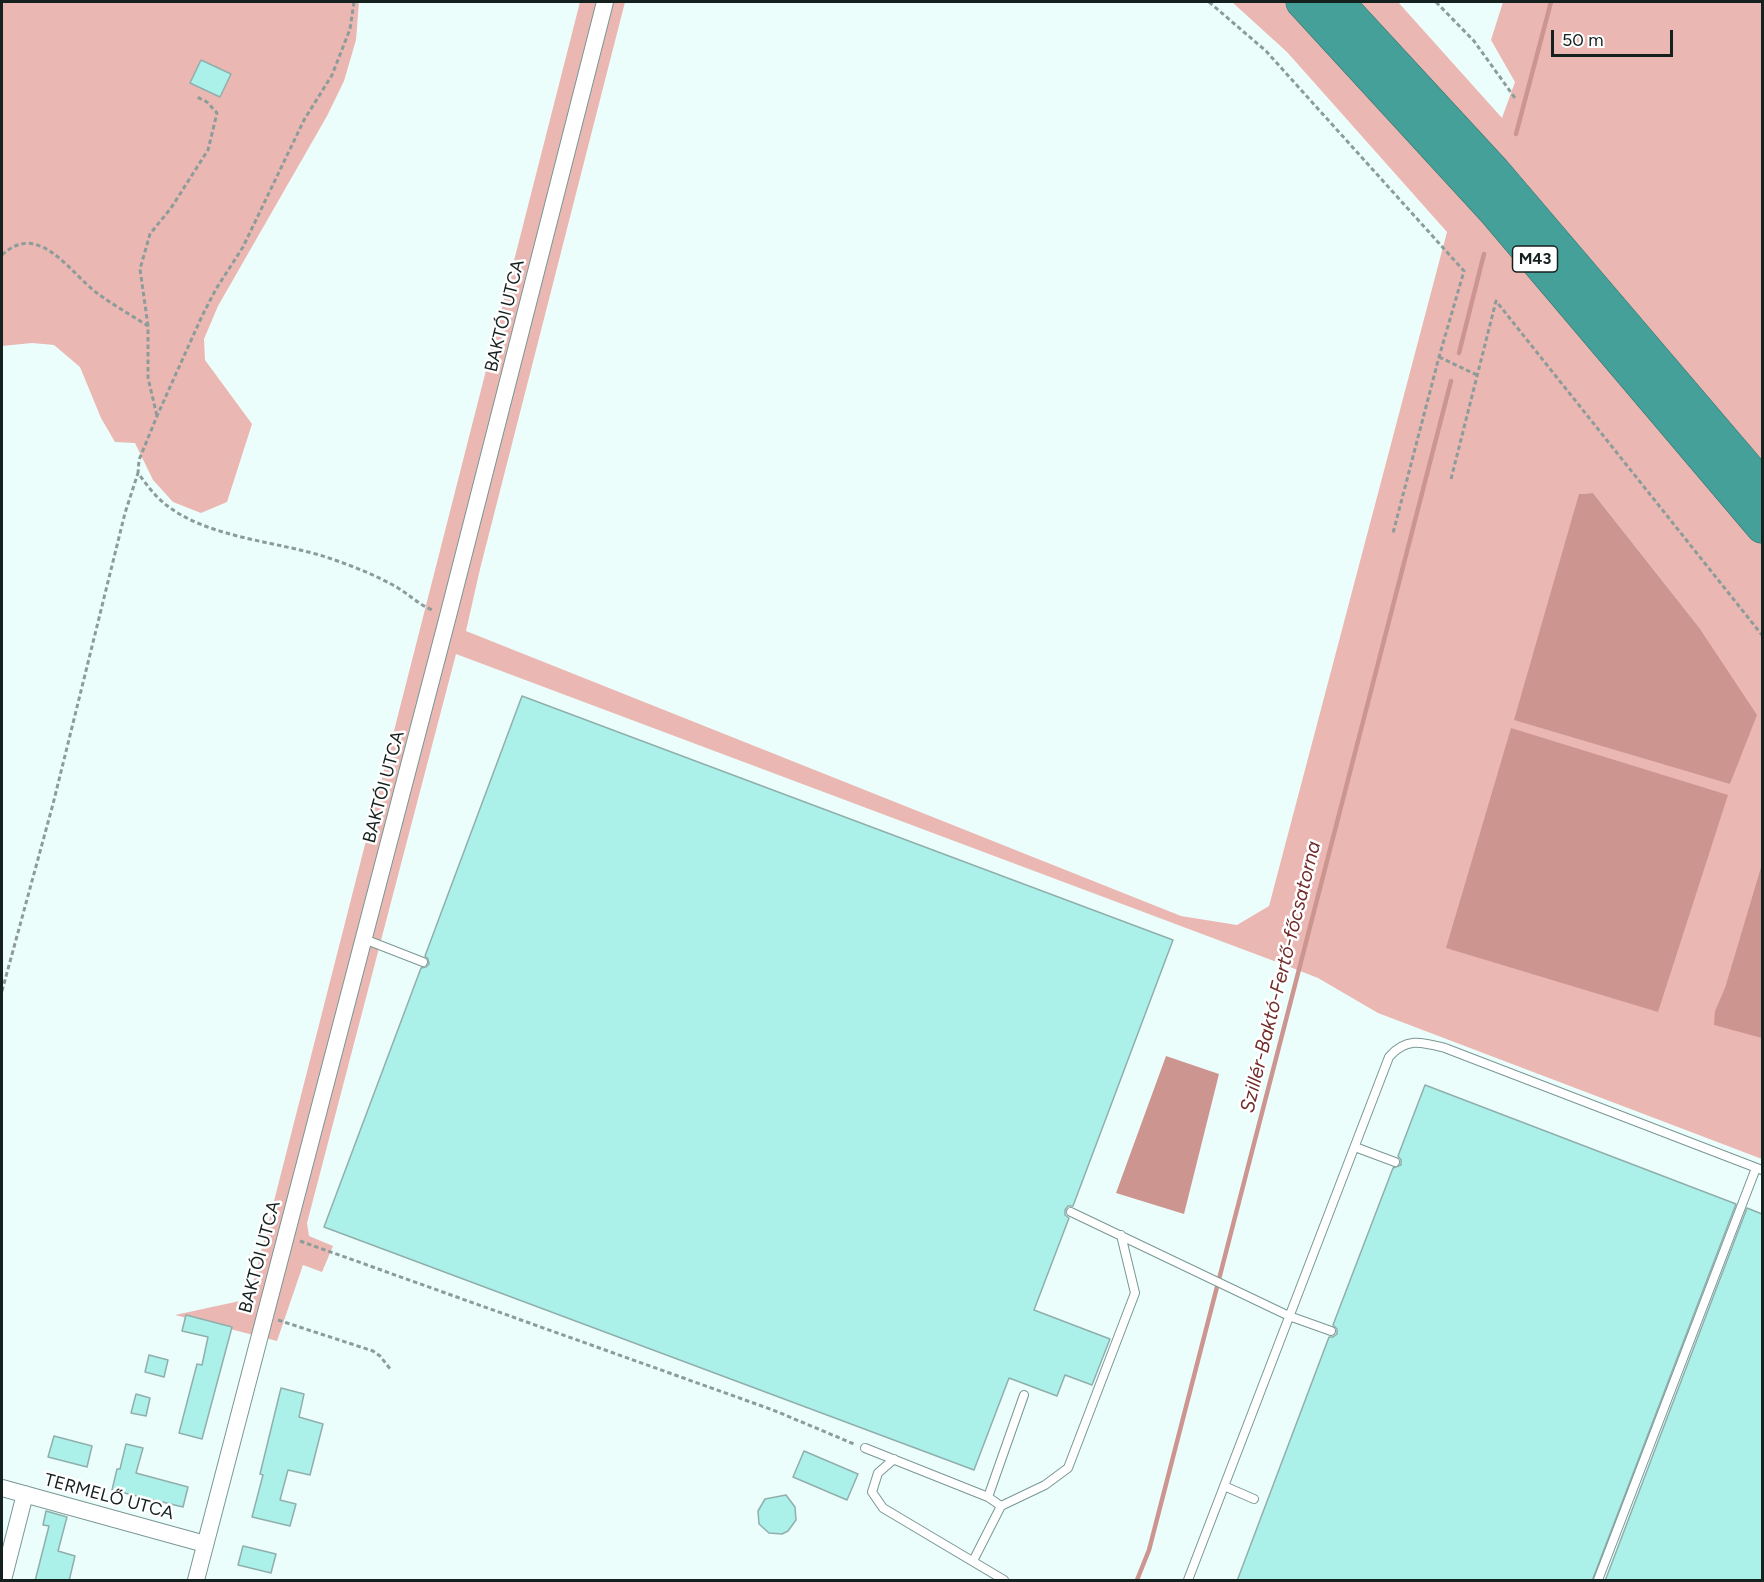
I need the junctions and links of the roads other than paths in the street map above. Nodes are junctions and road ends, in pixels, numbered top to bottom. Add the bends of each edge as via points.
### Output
1 (605, 2) edge
2 (1302, 2) edge
3 (1338, 2) edge
4 (1762, 485) edge
5 (1762, 527) edge
6 (364, 939) junction
7 (423, 963) dead end
8 (1355, 1147) junction
9 (1395, 1162) dead end
10 (1759, 1169) edge
11 (1071, 1212) dead end
12 (1121, 1235) junction
13 (1289, 1316) junction
14 (1331, 1331) dead end
15 (1024, 1395) dead end
16 (865, 1448) road end
17 (894, 1459) junction
18 (1224, 1486) junction
19 (2, 1488) edge
20 (25, 1494) junction
21 (988, 1497) junction
22 (1254, 1499) dead end
23 (1001, 1506) junction
24 (206, 1544) junction
25 (974, 1561) junction
26 (3, 1581) edge
27 (196, 1581) edge
28 (1004, 1581) edge
29 (1188, 1581) edge
30 (1598, 1581) edge

1 - 6 street, BAKTÓI UTCA
2 - 5 highway, M43 via 1494,210
3 - 4 highway, M43 via 1494,171
6 - 7 lane
6 - 24 street, BAKTÓI UTCA
8 - 9 lane
8 - 10 lane via 1389,1057 1400,1046 1417,1043 1445,1048
8 - 13 lane
10 - 30 lane
11 - 12 lane
12 - 13 lane
12 - 23 lane via 1135,1293 1068,1468 1045,1485
13 - 14 lane
13 - 18 lane
15 - 21 lane
16 - 17 lane
17 - 21 lane
17 - 25 lane via 878,1473 872,1492 883,1508
18 - 22 lane
18 - 29 lane
19 - 20 street, TERMELŐ UTCA
20 - 24 street, TERMELŐ UTCA
20 - 26 street
21 - 23 lane
23 - 25 lane
24 - 27 street, BAKTÓI UTCA
25 - 28 lane

